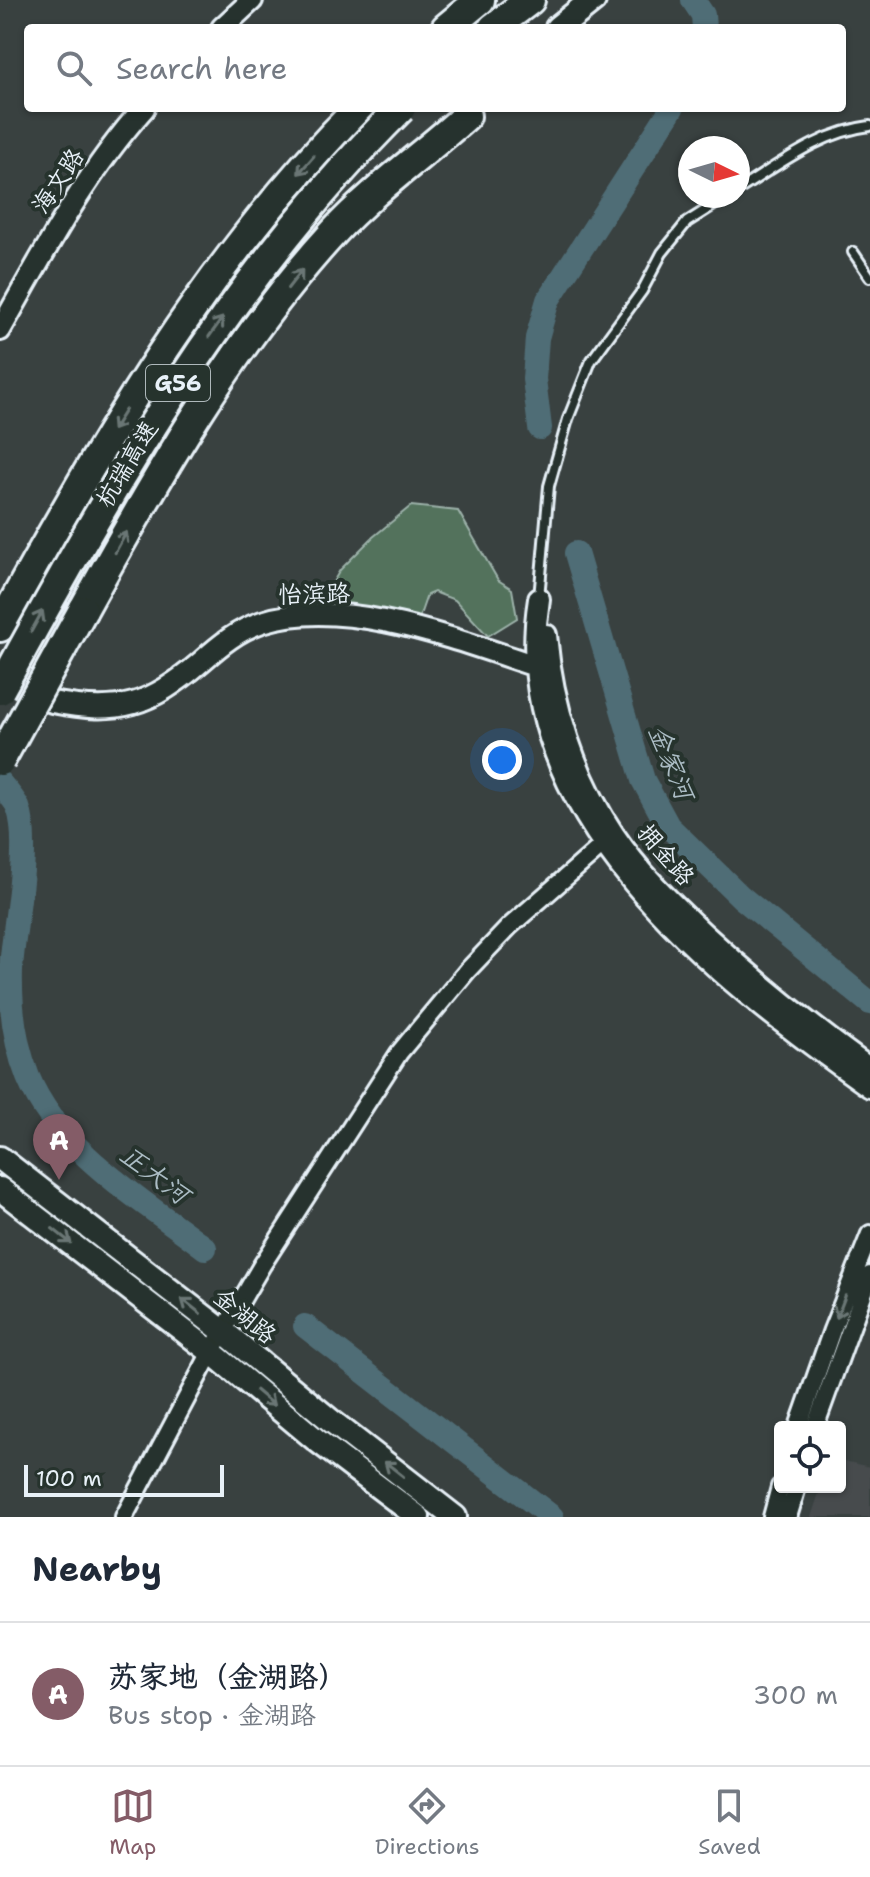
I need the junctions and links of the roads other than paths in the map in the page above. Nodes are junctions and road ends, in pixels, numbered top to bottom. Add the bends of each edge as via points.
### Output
1 (252, 0) edge
2 (480, 0) edge
3 (530, 0) edge
4 (593, 0) edge
5 (226, 24) edge
6 (451, 24) edge
7 (498, 24) edge
8 (563, 24) edge
9 (141, 112) edge
10 (355, 112) edge
11 (397, 112) edge
12 (470, 112) edge
13 (870, 126) edge
14 (750, 183) edge
15 (709, 208) edge
16 (853, 252) dead end
17 (870, 277) edge
18 (0, 330) edge
19 (539, 599) joint
20 (0, 627) edge
21 (542, 668) junction
22 (0, 690) edge
23 (52, 702) dead end
24 (0, 761) edge
25 (608, 840) junction
26 (870, 1069) edge
27 (870, 1087) edge
28 (0, 1158) edge
29 (0, 1189) edge
30 (870, 1234) edge
31 (870, 1275) edge
32 (224, 1332) junction
33 (211, 1352) junction
34 (800, 1421) edge
35 (817, 1421) edge
36 (778, 1493) edge
37 (795, 1493) edge
38 (124, 1517) edge
39 (418, 1517) edge
40 (455, 1517) edge
41 (772, 1517) edge
42 (788, 1517) edge

1 - 5 street
2 - 6 highway
3 - 7 highway
4 - 8 main road
9 - 18 street, 海文路 via 60,224
10 -> 20 highway, 杭瑞高速 / G56 via 268,210 177,331 100,450
22 -> 11 highway, 杭瑞高速 / G56, bridge via 98,513 201,348 291,229
24 -> 12 highway, bridge via 184,437 281,298 355,210
13 - 14 lane via 819,140
15 - 19 lane via 687,222 662,253 642,291 591,361 549,486
16 - 17 lane
19 - 21 street via 535,629
21 - 23 street, 怡滨路 via 428,631 377,620 298,615 243,629 182,678 134,704 82,708
21 - 25 street via 547,721 560,759 577,800
25 - 26 street, 拥金路 via 752,978
25 - 27 street via 633,884 742,989
25 - 32 street via 510,926 399,1053
32 -> 28 main road, 金湖路
29 -> 33 main road, 金湖路
30 -> 34 street
31 - 35 street
32 - 33 street
40 -> 32 main road, 金湖路
33 - 38 street
33 -> 39 main road, 金湖路
36 - 41 street
37 - 42 street

